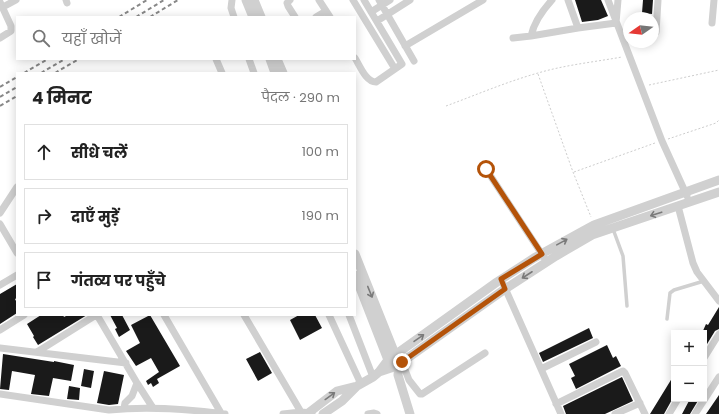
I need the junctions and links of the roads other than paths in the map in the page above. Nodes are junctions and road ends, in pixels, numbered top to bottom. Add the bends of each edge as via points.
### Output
1 (16, 0) edge
2 (232, 0) edge
3 (246, 0) edge
4 (254, 0) edge
5 (290, 0) edge
6 (319, 0) edge
7 (353, 0) edge
8 (364, 0) edge
9 (390, 0) edge
10 (410, 0) edge
11 (483, 0) edge
12 (552, 0) edge
13 (568, 0) edge
14 (608, 0) edge
15 (658, 0) edge
16 (714, 0) edge
17 (617, 1) edge
18 (380, 3) edge
19 (2, 5) edge
20 (371, 12) junction
21 (657, 12) edge
22 (328, 14) edge
23 (387, 14) junction
24 (234, 16) edge
25 (253, 16) edge
26 (261, 16) edge
27 (294, 16) edge
28 (377, 21) junction
29 (616, 23) junction
30 (712, 23) dead end
31 (578, 28) junction
32 (532, 36) junction
33 (0, 38) edge
34 (513, 38) dead end
35 (405, 46) junction
36 (216, 60) edge
37 (249, 60) edge
38 (270, 60) edge
39 (277, 60) edge
40 (356, 60) edge
41 (414, 61) dead end
42 (395, 69) junction
43 (222, 72) edge
44 (254, 72) edge
45 (275, 72) edge
46 (283, 72) edge
47 (486, 169) dead end
48 (719, 180) edge
49 (16, 189) edge
50 (686, 192) junction
51 (719, 192) edge
52 (689, 202) junction
53 (678, 206) junction
54 (0, 213) edge
55 (0, 224) edge
56 (612, 228) junction
57 (3, 236) edge
58 (16, 252) edge
59 (542, 254) junction
60 (356, 258) edge
61 (547, 262) junction
62 (16, 275) edge
63 (356, 277) edge
64 (501, 279) junction
65 (704, 281) junction
66 (0, 285) edge
67 (505, 289) junction
68 (719, 301) edge
69 (627, 306) dead end
70 (22, 316) edge
71 (95, 316) edge
72 (98, 316) edge
73 (165, 316) edge
74 (245, 316) edge
75 (329, 316) edge
76 (349, 316) edge
77 (667, 319) dead end
78 (0, 330) edge
79 (719, 334) edge
80 (596, 342) dead end
81 (0, 348) edge
82 (37, 352) junction
83 (484, 353) dead end
84 (707, 353) edge
85 (126, 363) junction
86 (397, 365) junction
87 (541, 370) junction
88 (376, 374) junction
89 (719, 377) edge
90 (137, 383) junction
91 (359, 385) junction
92 (0, 394) edge
93 (640, 402) junction
94 (676, 402) edge
95 (556, 404) junction
96 (124, 408) junction
97 (153, 408) junction
98 (307, 413) edge
99 (223, 414) edge
100 (283, 414) edge
101 (324, 414) edge
102 (368, 414) edge
103 (377, 414) edge
104 (410, 414) edge
105 (561, 414) edge
106 (615, 414) edge
107 (646, 414) edge
108 (669, 414) edge
109 (696, 414) edge

1 - 19 street
2 - 24 street
3 - 25 street
4 - 26 street
5 - 27 street via 288,6
6 - 22 street
7 - 42 street
8 - 20 street
9 - 18 street
10 - 23 street
11 - 35 street
12 - 32 street via 538,16
13 - 31 street
14 - 29 street
15 - 21 street
16 - 30 street
17 - 29 street
18 - 20 street
18 - 23 street
19 - 33 street via 11,31
20 - 28 street
23 - 28 street
23 - 35 street
28 - 42 street via 402,63
29 - 31 street
29 - 50 street via 662,141
31 - 32 street
32 - 34 street
35 - 41 street
36 - 43 street
37 - 44 street
38 - 45 street
39 - 46 street
40 - 42 street via 370,81 376,82
47 - 59 street
48 - 50 street
49 - 54 street
50 - 52 street
59 -> 50 street via 594,225
51 - 52 street
52 - 53 street
53 -> 56 street
53 - 65 street via 693,264
55 - 57 street
56 - 61 street via 592,235
56 - 69 lane via 623,256
57 - 58 street
59 - 61 street
59 - 64 street
60 -> 86 street
61 -> 67 street
62 - 66 street
63 - 86 street
64 - 67 street
86 -> 64 street
65 - 68 street
65 - 77 lane via 670,292
67 - 86 street
67 - 87 street
70 - 78 street
71 - 82 street
72 - 85 street
73 - 99 street
74 - 98 street
75 - 91 street
76 - 88 street
79 - 84 street
80 - 87 street
81 - 82 street
82 - 85 street
83 - 86 street via 422,394
85 - 90 street
86 - 88 street
86 - 104 street
87 - 95 street
88 - 91 street
89 - 109 street
90 - 96 street
90 - 97 street
98 -> 91 street via 337,391
91 - 101 street
92 - 96 street via 108,410
93 - 95 street via 625,373 621,371
93 - 106 street
93 - 107 street
94 - 108 street
95 - 105 street
96 - 97 street
97 - 99 street
98 - 100 street
102 - 103 street

